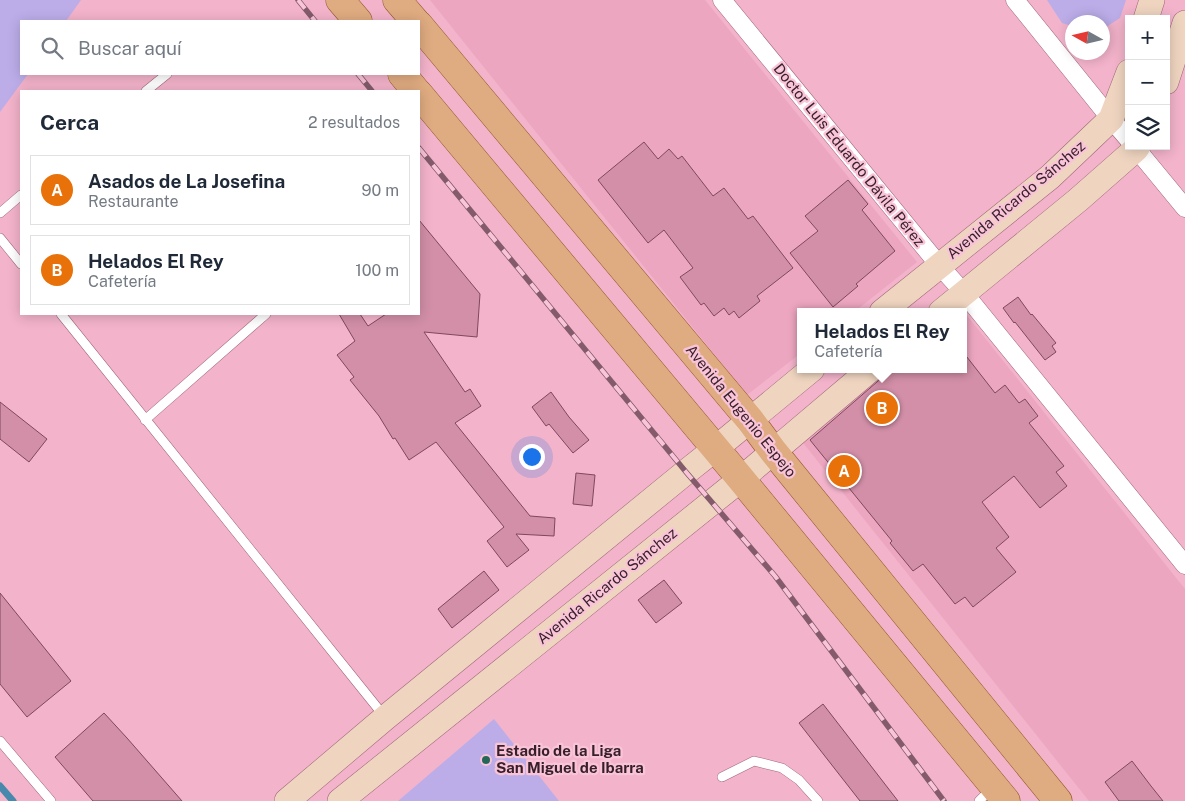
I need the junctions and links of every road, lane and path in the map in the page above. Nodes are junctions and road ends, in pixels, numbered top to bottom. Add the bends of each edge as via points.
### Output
1 (340, 0) edge
2 (397, 0) edge
3 (722, 0) edge
4 (1015, 0) edge
5 (1152, 0) edge
6 (1147, 15) edge
7 (357, 20) edge
8 (414, 20) edge
9 (1185, 24) edge
10 (420, 26) edge
11 (166, 75) edge
12 (403, 75) edge
13 (1172, 75) edge
14 (1125, 83) edge
15 (147, 90) edge
16 (415, 90) edge
17 (420, 95) edge
18 (1111, 120) junction
19 (1125, 135) edge
20 (1129, 150) edge
21 (1138, 150) edge
22 (20, 196) edge
23 (1185, 208) edge
24 (0, 213) edge
25 (0, 238) edge
26 (20, 263) edge
27 (938, 265) junction
28 (964, 293) junction
29 (887, 308) edge
30 (946, 308) edge
31 (62, 315) edge
32 (265, 315) edge
33 (807, 373) edge
34 (867, 373) edge
35 (145, 420) junction
36 (750, 420) junction
37 (715, 449) junction
38 (773, 451) junction
39 (740, 479) junction
40 (1185, 566) edge
41 (385, 718) junction
42 (0, 741) edge
43 (722, 777) dead end
44 (993, 796) edge
45 (51, 801) edge
46 (287, 801) edge
47 (340, 801) edge
48 (818, 801) edge
49 (1058, 801) edge

1 - 7 main road
2 - 8 main road
3 - 27 street, Doctor Luis Eduardo Dávila Pérez
4 - 18 street
5 - 6 main road
9 - 13 main road
10 - 36 main road, Avenida Eugenio Espejo
11 - 15 lane
12 - 16 main road
14 - 18 main road, Avenida Ricardo Sánchez
17 - 37 main road
18 - 19 street
18 - 27 main road, Avenida Ricardo Sánchez via 1050,177
20 - 28 main road via 1078,200
21 - 23 street
22 - 24 lane
25 - 26 lane
27 - 28 street, Doctor Luis Eduardo Dávila Pérez
27 - 29 main road, Avenida Ricardo Sánchez
28 - 30 main road
28 - 40 street, Doctor Luis Eduardo Dávila Pérez
31 - 35 lane
32 - 35 lane
33 - 36 main road
34 - 38 main road, Avenida Ricardo Sánchez
35 - 41 lane
36 - 37 main road
36 - 38 main road, Avenida Eugenio Espejo
37 - 39 main road
37 - 41 main road
38 - 39 main road, Avenida Ricardo Sánchez
38 - 49 main road, Avenida Eugenio Espejo
39 - 44 main road
39 - 47 main road, Avenida Ricardo Sánchez
41 - 46 main road
42 - 45 lane
43 - 48 lane via 754,761 782,768 799,780

